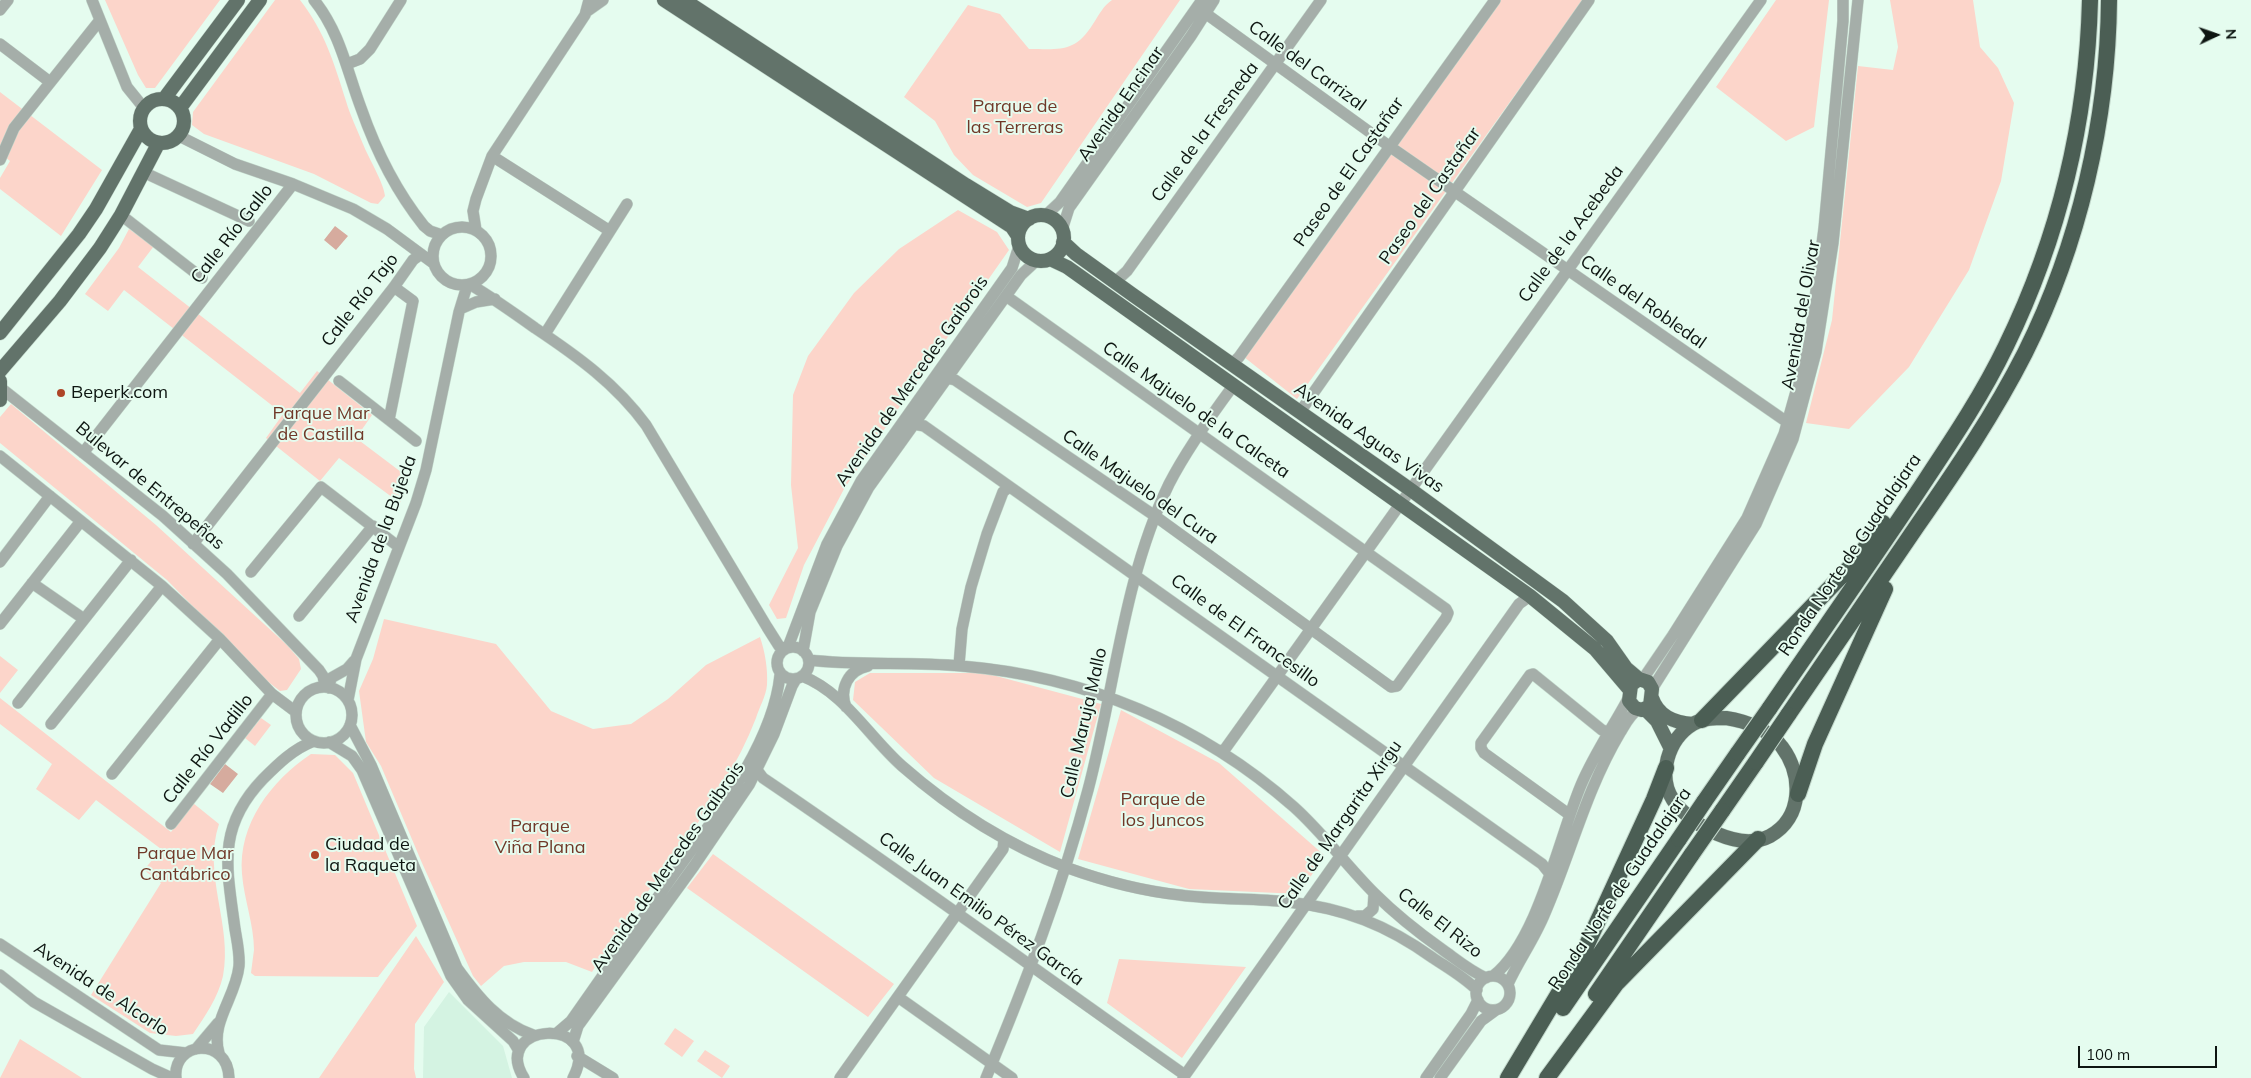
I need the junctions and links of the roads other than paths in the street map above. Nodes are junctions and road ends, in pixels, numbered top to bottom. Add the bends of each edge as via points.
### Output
1 (8, 0) edge
2 (92, 0) edge
3 (238, 0) edge
4 (260, 0) edge
5 (314, 0) edge
6 (402, 0) edge
7 (589, 0) edge
8 (602, 0) edge
9 (664, 0) edge
10 (684, 0) edge
11 (1202, 0) edge
12 (1214, 0) edge
13 (1321, 0) edge
14 (1495, 0) edge
15 (1589, 0) edge
16 (1761, 0) edge
17 (1843, 0) edge
18 (1858, 0) edge
19 (2090, 0) edge
20 (2109, 0) edge
21 (0, 10) edge
22 (586, 12) junction
23 (1205, 13) junction
24 (100, 20) junction
25 (0, 44) edge
26 (766, 61) junction
27 (347, 64) junction
28 (1274, 64) junction
29 (50, 82) junction
30 (164, 98) junction
31 (144, 108) junction
32 (180, 108) junction
33 (141, 129) junction
34 (179, 136) junction
35 (158, 144) junction
36 (1389, 146) junction
37 (492, 156) junction
38 (0, 160) edge
39 (143, 172) junction
40 (293, 184) junction
41 (964, 189) junction
42 (1455, 191) junction
43 (627, 204) dead end
44 (473, 211) junction
45 (121, 216) junction
46 (1045, 216) junction
47 (1029, 219) junction
48 (249, 221) dead end
49 (461, 227) junction
50 (476, 230) junction
51 (610, 231) junction
52 (442, 234) junction
53 (1062, 236) junction
54 (1019, 241) junction
55 (432, 249) junction
56 (417, 250) junction
57 (1043, 260) junction
58 (433, 263) junction
59 (1566, 270) junction
60 (486, 274) junction
61 (202, 278) dead end
62 (1114, 282) junction
63 (454, 285) junction
64 (469, 285) junction
65 (394, 287) junction
66 (1006, 296) junction
67 (498, 301) junction
68 (459, 311) junction
69 (0, 333) edge
70 (545, 334) junction
71 (1232, 364) junction
72 (0, 371) edge
73 (946, 378) junction
74 (339, 382) dead end
75 (1233, 386) junction
76 (0, 390) edge
77 (1300, 412) junction
78 (388, 420) junction
79 (1787, 422) junction
80 (914, 424) junction
81 (1986, 425) junction
82 (1199, 434) junction
83 (1956, 434) junction
84 (416, 441) dead end
85 (83, 453) junction
86 (0, 456) edge
87 (1009, 487) junction
88 (1411, 490) junction
89 (50, 496) junction
90 (1401, 504) junction
91 (1155, 516) junction
92 (82, 521) junction
93 (373, 526) junction
94 (193, 544) junction
95 (399, 547) junction
96 (1366, 553) junction
97 (131, 560) junction
98 (0, 562) edge
99 (251, 572) dead end
100 (1136, 575) junction
101 (32, 583) junction
102 (162, 586) junction
103 (1530, 596) junction
104 (299, 616) dead end
105 (84, 619) junction
106 (0, 624) edge
107 (1311, 630) junction
108 (220, 639) junction
109 (783, 651) junction
110 (806, 655) junction
111 (356, 659) junction
112 (877, 664) junction
113 (959, 665) junction
114 (780, 675) junction
115 (1278, 677) junction
116 (799, 678) junction
117 (1635, 686) junction
118 (327, 687) junction
119 (272, 694) junction
120 (1110, 696) junction
121 (348, 700) junction
122 (1647, 702) junction
123 (18, 703) dead end
124 (846, 707) junction
125 (296, 712) junction
126 (1698, 722) junction
127 (51, 724) dead end
128 (350, 725) junction
129 (299, 728) junction
130 (1608, 732) junction
131 (314, 741) junction
132 (329, 742) junction
133 (1671, 749) junction
134 (1220, 751) junction
135 (284, 758) junction
136 (1404, 767) junction
137 (1666, 768) junction
138 (757, 770) junction
139 (112, 774) dead end
140 (1798, 794) junction
141 (1570, 815) junction
142 (171, 824) dead end
143 (1004, 839) junction
144 (1758, 839) junction
145 (1340, 855) junction
146 (1066, 867) junction
147 (1550, 874) junction
148 (1374, 894) junction
149 (1305, 904) junction
150 (958, 914) junction
151 (1357, 916) junction
152 (0, 944) edge
153 (1030, 967) junction
154 (0, 975) edge
155 (1489, 977) junction
156 (1508, 984) junction
157 (1477, 995) junction
158 (898, 997) junction
159 (1496, 1010) junction
160 (221, 1017) junction
161 (557, 1033) junction
162 (533, 1035) junction
163 (573, 1042) junction
164 (191, 1051) junction
165 (520, 1051) junction
166 (219, 1054) junction
167 (578, 1056) junction
168 (992, 1064) junction
169 (1184, 1076) edge
170 (174, 1078) edge
171 (229, 1078) edge
172 (524, 1078) edge
173 (573, 1078) edge
174 (613, 1078) edge
175 (840, 1078) edge
176 (986, 1078) edge
177 (1012, 1078) edge
178 (1426, 1078) edge
179 (1440, 1078) edge
180 (1508, 1078) edge
181 (1515, 1078) edge
182 (1539, 1078) edge
183 (1547, 1078) edge

1 - 21 street
2 - 24 street
3 - 30 main road
4 - 32 main road
5 - 27 street via 332,29
6 - 27 street via 370,48 360,59
7 - 22 street
8 - 22 street
9 - 26 main road
10 - 26 main road
11 - 46 street, Avenida Encinar via 1060,202
12 - 23 street, Avenida Encinar
13 - 28 street, Calle de la Fresneda
14 - 36 street, Paseo de El Castañar
15 - 42 street, Paseo del Castañar
16 - 59 street, Calle de la Acebeda
17 - 79 street, Avenida del Olivar via 1824,228 1809,344
18 - 122 street, Avenida del Olivar via 1833,243 1816,352 1793,438 1756,524
19 - 83 highway, Ronda Norte de Guadalajara via 2083,96 2072,157 2054,225 2035,282 2009,341
20 - 81 highway via 2100,106 2078,210 2034,334
22 - 37 street
23 - 28 street, Calle del Carrizal
23 - 53 street, Avenida Encinar via 1069,208
24 - 29 street
24 - 31 street via 127,87
25 - 29 street
26 - 41 main road
27 - 52 street via 369,130 396,185 424,226
28 - 36 street, Calle del Carrizal
28 - 62 street, Calle de la Fresneda via 1127,271
29 - 38 street via 12,132
30 - 31 main road via 149,102
30 - 32 main road
31 - 33 main road
32 - 34 main road via 184,128
33 - 35 main road via 149,140
33 - 69 main road via 84,226
34 - 35 main road
34 - 40 street via 235,164
35 - 39 main road
36 - 42 street, Calle del Carrizal
36 - 71 street, Paseo de El Castañar
37 - 44 street
37 - 51 street
39 - 45 main road
39 - 48 street
40 - 56 street via 353,209
40 - 85 street, Calle Río Gallo
41 - 47 main road
41 - 54 main road via 1012,227
42 - 59 street, Calle del Robledal
42 - 77 street, Paseo del Castañar
43 - 51 street
44 - 49 street
44 - 50 street
45 - 61 street
45 - 72 main road via 60,301
46 - 47 main road
46 - 53 main road via 1058,224
47 - 54 main road via 1020,230
49 - 50 street
49 - 52 street
50 - 60 street via 491,252
51 - 70 street
52 - 55 street
53 - 57 main road via 1056,255
53 - 62 main road, Avenida Aguas Vivas
54 - 57 main road via 1029,258
54 - 109 street, Avenida de Mercedes Gaibrois via 1012,268 861,481 827,544
55 - 56 street
55 - 58 street
56 - 58 street
56 - 65 street, Calle Río Tajo
57 - 66 street, Avenida de Mercedes Gaibrois via 1021,275
57 - 75 main road, Avenida Aguas Vivas via 1067,267
58 - 63 street via 440,276
59 - 79 street, Calle del Robledal
59 - 88 street, Calle de la Acebeda
60 - 64 street
60 - 67 street
62 - 71 main road, Avenida Aguas Vivas
63 - 64 street
63 - 68 street, Avenida de la Bujeda
64 - 67 street
64 - 68 street, Avenida de la Bujeda
65 - 78 street via 413,301
65 - 94 street, Calle Río Tajo
66 - 73 street, Avenida de Mercedes Gaibrois
66 - 82 street, Calle Majuelo de la Calceta
67 - 68 street via 476,302
67 - 70 street
68 - 95 street, Avenida de la Bujeda via 426,470
70 - 109 street via 612,385 641,418
71 - 77 main road, Avenida Aguas Vivas
73 - 80 street, Avenida de Mercedes Gaibrois
73 - 91 street, Calle Majuelo del Cura via 955,380
74 - 78 street
75 - 82 street, Calle Maruja Mallo
75 - 90 main road, Avenida Aguas Vivas
76 - 85 street, Bulevar de Entrepeñas
77 - 88 main road, Avenida Aguas Vivas
78 - 84 street
79 - 117 street, Avenida del Olivar via 1747,518 1673,635
80 - 87 street, Calle de El Francesillo via 924,426
80 - 110 street, Avenida de Mercedes Gaibrois via 869,487 837,546 810,612
81 - 140 highway via 1959,478 1879,599 1815,744
81 - 182 highway, bridge
82 - 91 street, Calle Maruja Mallo via 1181,462
82 - 96 street, Calle Majuelo de la Calceta
83 - 126 highway via 1904,495 1856,561
83 - 181 highway, Ronda Norte de Guadalajara, bridge
85 - 94 street, Bulevar de Entrepeñas
86 - 89 street
87 - 100 street, Calle de El Francesillo
87 - 113 street via 1003,492 979,557 962,629
88 - 90 street, Calle de la Acebeda
88 - 117 main road, Avenida Aguas Vivas via 1581,616 1607,641
89 - 92 street
89 - 98 street
90 - 96 street, Calle de la Acebeda
90 - 103 main road, Avenida Aguas Vivas
91 - 100 street, Calle Maruja Mallo
91 - 107 street, Calle Majuelo del Cura
92 - 97 street
92 - 101 street
93 - 95 street
93 - 99 street via 321,487
93 - 104 street
94 - 118 street, Bulevar de Entrepeñas via 296,645 323,676
95 - 111 street, Avenida de la Bujeda
96 - 107 street, Calle de la Acebeda
96 - 107 street, Calle Majuelo de la Calceta via 1446,609 1446,618 1394,687
97 - 102 street
97 - 105 street
100 - 115 street, Calle de El Francesillo
100 - 120 street, Calle Maruja Mallo
101 - 105 street
101 - 106 street
102 - 108 street
102 - 127 street
103 - 117 main road, Avenida Aguas Vivas
103 - 136 street, Calle de Margarita Xirgu via 1519,604
105 - 123 street
107 - 115 street, Calle de la Acebeda
108 - 119 street
108 - 139 street
109 - 110 street via 796,647
109 - 114 street via 777,668
110 - 112 street, Calle El Rizo
110 - 116 street via 807,671
111 - 118 street, Avenida de la Bujeda via 332,678
111 - 121 street, Avenida de la Bujeda
112 - 113 street, Calle El Rizo
112 - 124 street via 860,667 848,677 842,698
113 - 120 street, Calle El Rizo via 1064,682
114 - 116 street via 790,680
114 - 161 street, Avenida de Mercedes Gaibrois via 778,691 764,729 740,780 571,1021
115 - 134 street, Calle de la Acebeda via 1225,749
115 - 136 street, Calle de El Francesillo
116 - 124 street, Calle El Rizo via 820,684
116 - 138 street, Avenida de Mercedes Gaibrois via 792,686
117 - 122 main road via 1648,682
117 - 122 main road via 1630,704
117 - 130 street, Avenida del Olivar
118 - 121 street via 337,690
118 - 125 street via 305,694
119 - 125 street
119 - 142 street, Calle Río Vadillo
120 - 134 street, Calle El Rizo via 1150,712
120 - 146 street, Calle Maruja Mallo
121 - 128 street via 352,712
122 - 126 main road via 1678,724
122 - 133 main road
122 - 156 street, Avenida del Olivar via 1632,714 1592,788 1546,913
124 - 143 street, Calle El Rizo via 901,765 956,809
125 - 129 street
126 - 133 main road via 1677,738
126 - 140 main road via 1726,718 1766,733 1782,746 1789,758
128 - 132 street via 339,738
128 - 162 street via 371,765 457,968 493,1011
129 - 131 street
129 - 135 street
130 - 141 street, Avenida del Olivar via 1585,776
130 - 141 street via 1533,674 1481,743 1484,752
131 - 132 street
131 - 135 street
132 - 165 street via 352,756 362,770 451,976 468,1000 513,1040
133 - 137 main road
134 - 145 street, Calle El Rizo via 1295,807
135 - 160 street via 239,809 230,836 227,862 239,962 232,993
136 - 145 street, Calle de Margarita Xirgu
136 - 147 street, Calle de El Francesillo via 1542,864
137 - 144 main road via 1666,783 1680,809 1728,839
137 - 180 highway via 1584,951
138 - 150 street, Calle Juan Emilio Pérez García via 763,778
138 - 163 street, Avenida de Mercedes Gaibrois via 694,866 578,1026
140 - 144 main road via 1787,820 1777,831
141 - 147 street, Avenida del Olivar
143 - 146 street, Calle El Rizo
143 - 150 street via 1003,849
144 - 183 highway via 1608,994
145 - 148 street, Calle El Rizo
145 - 149 street, Calle de Margarita Xirgu
146 - 149 street, Calle El Rizo via 1099,878 1180,895
146 - 153 street, Calle Maruja Mallo
147 - 155 street, Avenida del Olivar via 1514,952 1506,965
148 - 151 street, Calle El Rizo via 1372,909 1365,916
148 - 155 street, Calle El Rizo via 1471,970
149 - 151 street, Calle El Rizo
149 - 169 street, Calle de Margarita Xirgu
150 - 153 street, Calle Juan Emilio Pérez García
150 - 158 street
151 - 157 street, Calle El Rizo via 1391,930 1449,968
152 - 164 street, Avenida de Alcorlo via 159,1050
153 - 168 street, Calle Maruja Mallo
153 - 169 street, Calle Juan Emilio Pérez García
154 - 170 street via 34,1002 152,1069
155 - 156 street via 1498,977
155 - 157 street via 1480,983
156 - 159 street via 1510,996 1507,1004
157 - 159 street via 1482,1006
157 - 178 street via 1471,1014
158 - 168 street
158 - 175 street
159 - 179 street via 1480,1020
160 - 164 street
160 - 166 street via 216,1036
161 - 162 street
161 - 163 street
162 - 165 street
163 - 167 street
164 - 166 street, Avenida de Alcorlo via 207,1048
164 - 170 street via 176,1065
165 - 172 street via 519,1066
166 - 171 street via 226,1063
167 - 173 street
167 - 174 street
168 - 176 street, Calle Maruja Mallo
168 - 177 street

